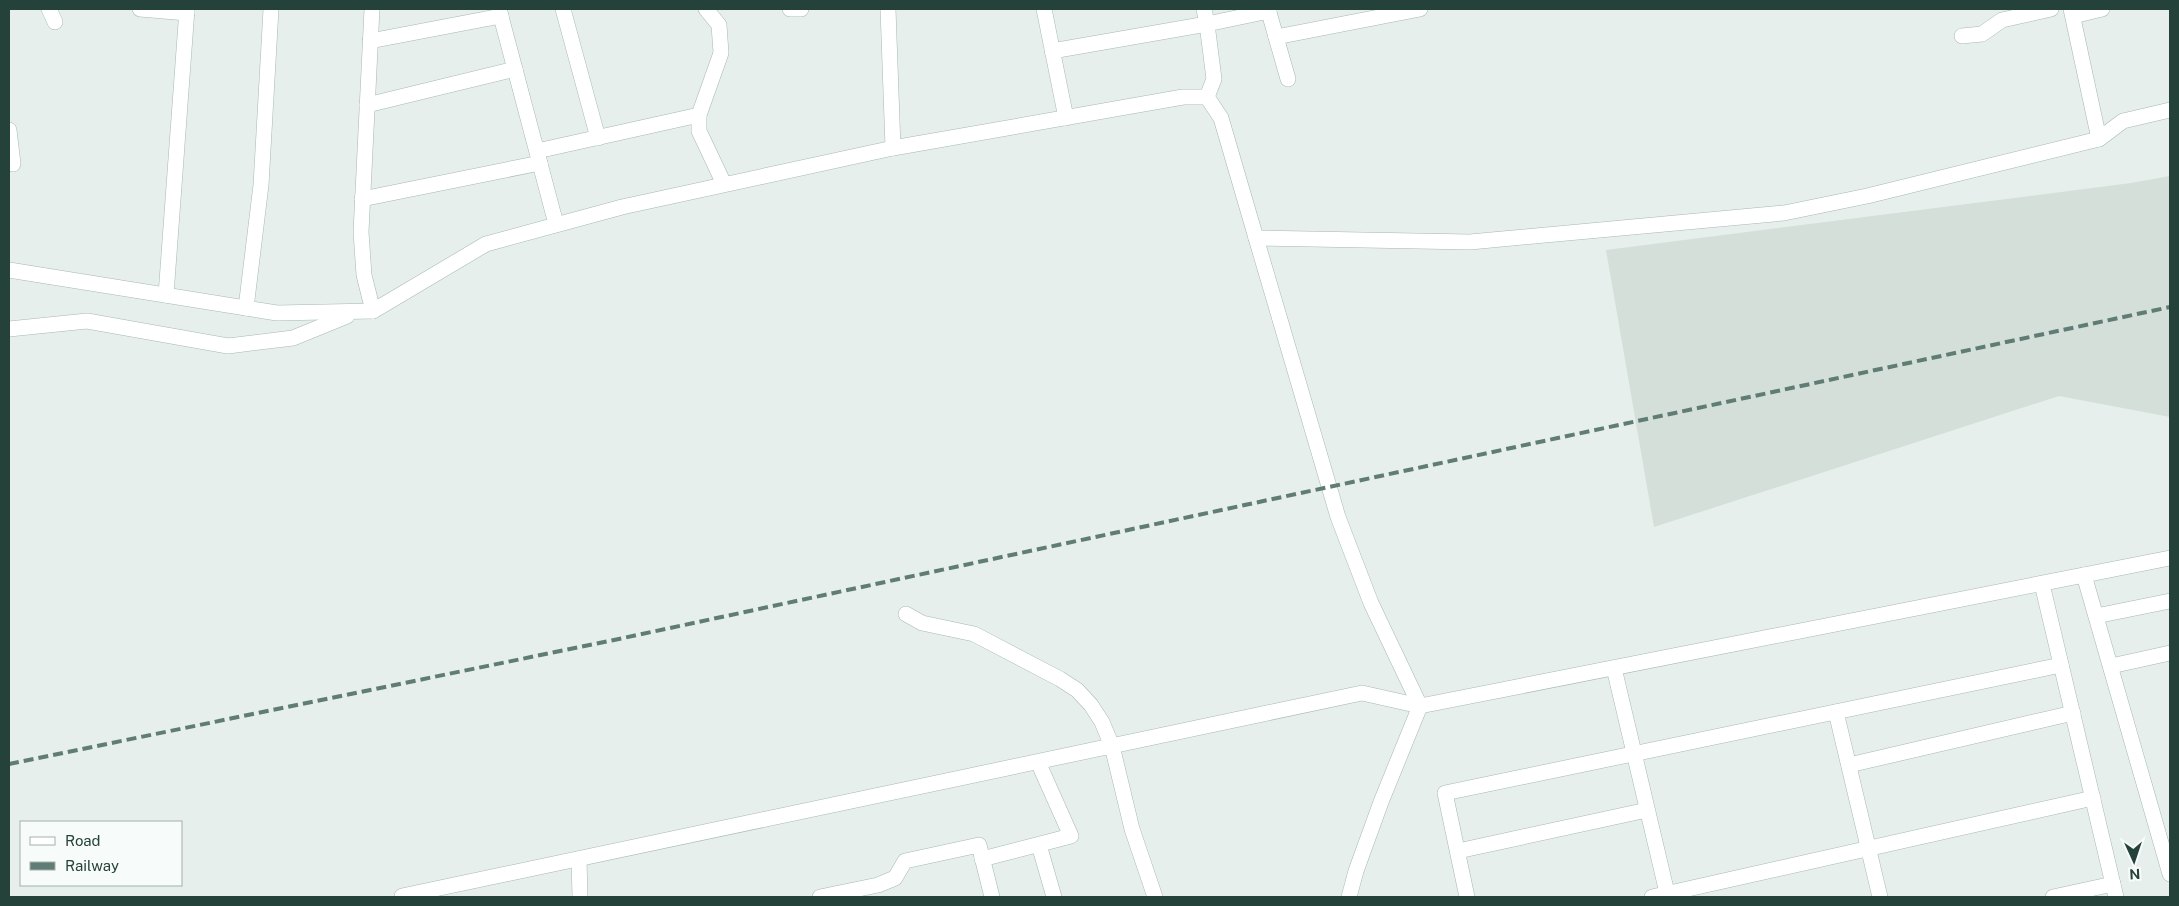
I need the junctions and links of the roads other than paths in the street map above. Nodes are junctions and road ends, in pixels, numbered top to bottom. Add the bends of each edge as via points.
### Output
1 (140, 9) edge
2 (271, 9) edge
3 (372, 9) edge
4 (563, 9) edge
5 (790, 9) edge
6 (801, 9) edge
7 (888, 9) edge
8 (1044, 9) edge
9 (1204, 9) edge
10 (1420, 9) edge
11 (2051, 9) edge
12 (2102, 9) edge
13 (1268, 10) edge
14 (187, 11) edge
15 (711, 11) edge
16 (500, 12) edge
17 (2072, 12) edge
18 (1207, 24) junction
19 (1962, 36) dead end
20 (1276, 37) junction
21 (370, 41) junction
22 (1052, 51) junction
23 (515, 69) junction
24 (1288, 79) dead end
25 (1207, 97) junction
26 (367, 105) junction
27 (2170, 110) edge
28 (699, 115) junction
29 (1066, 118) junction
30 (9, 130) edge
31 (598, 138) junction
32 (2099, 139) junction
33 (893, 148) junction
34 (538, 157) junction
35 (9, 164) edge
36 (724, 184) junction
37 (362, 199) junction
38 (556, 224) junction
39 (1256, 238) junction
40 (9, 270) edge
41 (166, 295) junction
42 (246, 308) junction
43 (373, 311) junction
44 (354, 313) junction
45 (9, 329) edge
46 (2170, 558) edge
47 (2084, 576) junction
48 (2042, 584) junction
49 (2170, 600) edge
50 (906, 614) dead end
51 (2096, 616) junction
52 (2170, 653) edge
53 (2062, 665) junction
54 (2110, 666) junction
55 (1614, 668) junction
56 (1420, 706) junction
57 (1836, 712) junction
58 (2073, 713) junction
59 (1112, 746) junction
60 (1634, 755) junction
61 (1038, 762) junction
62 (1849, 764) junction
63 (2093, 798) junction
64 (1647, 810) junction
65 (1039, 844) junction
66 (1869, 849) junction
67 (1458, 851) junction
68 (579, 859) junction
69 (982, 859) junction
70 (2170, 874) edge
71 (879, 891) edge
72 (2115, 891) edge
73 (402, 896) edge
74 (1662, 896) edge
75 (580, 897) edge
76 (820, 897) edge
77 (992, 897) edge
78 (1054, 897) edge
79 (1155, 897) edge
80 (1349, 897) edge
81 (1468, 897) edge
82 (1880, 897) edge
83 (2053, 897) edge

1 - 14 street
2 - 42 street via 261,185
3 - 21 street
4 - 31 street
5 - 6 street
7 - 33 street
8 - 22 street
9 - 18 street
10 - 20 street
11 - 19 street via 2002,20 1982,34
12 - 17 street
13 - 18 street
13 - 20 street
14 - 41 street
15 - 28 street via 719,25 721,53
16 - 21 street
16 - 23 street
17 - 32 street
18 - 22 street
18 - 25 street via 1214,79
20 - 24 street
21 - 26 street
22 - 29 street
23 - 26 street
23 - 34 street
25 - 29 street via 1183,97
25 - 39 street via 1221,118
26 - 37 street
27 - 32 street via 2123,121
28 - 31 street
28 - 36 street via 700,131
29 - 33 street
30 - 35 street via 13,164
31 - 34 street
32 - 39 street via 1784,213 1470,242
33 - 36 street
34 - 37 street
34 - 38 street
36 - 38 street
37 - 43 street via 364,275
38 - 43 street via 486,244
39 - 56 street via 1338,516 1371,603
40 - 41 street
41 - 42 street
42 - 44 street via 277,313
43 - 44 street
44 - 45 street via 293,338 228,346 87,321
46 - 47 street
47 - 48 street
47 - 51 street
48 - 53 street
48 - 55 street
49 - 51 street
50 - 59 street via 922,623 974,634 1077,690 1102,722
51 - 54 street
52 - 54 street
53 - 57 street
53 - 58 street
54 - 70 street
55 - 56 street
55 - 60 street
56 - 59 street via 1362,693
56 - 80 street via 1381,802
57 - 60 street
57 - 62 street
58 - 62 street
58 - 63 street
59 - 61 street
59 - 79 street via 1132,829
60 - 64 street
60 - 67 street via 1445,793
61 - 65 street via 1071,836
61 - 68 street
62 - 66 street
63 - 66 street
63 - 72 street
64 - 67 street
64 - 74 street
65 - 69 street
65 - 78 street
66 - 74 street
66 - 82 street
67 - 81 street
68 - 73 street
68 - 75 street
69 - 71 street via 979,845 905,862 895,878
69 - 77 street
71 - 76 street
72 - 83 street

